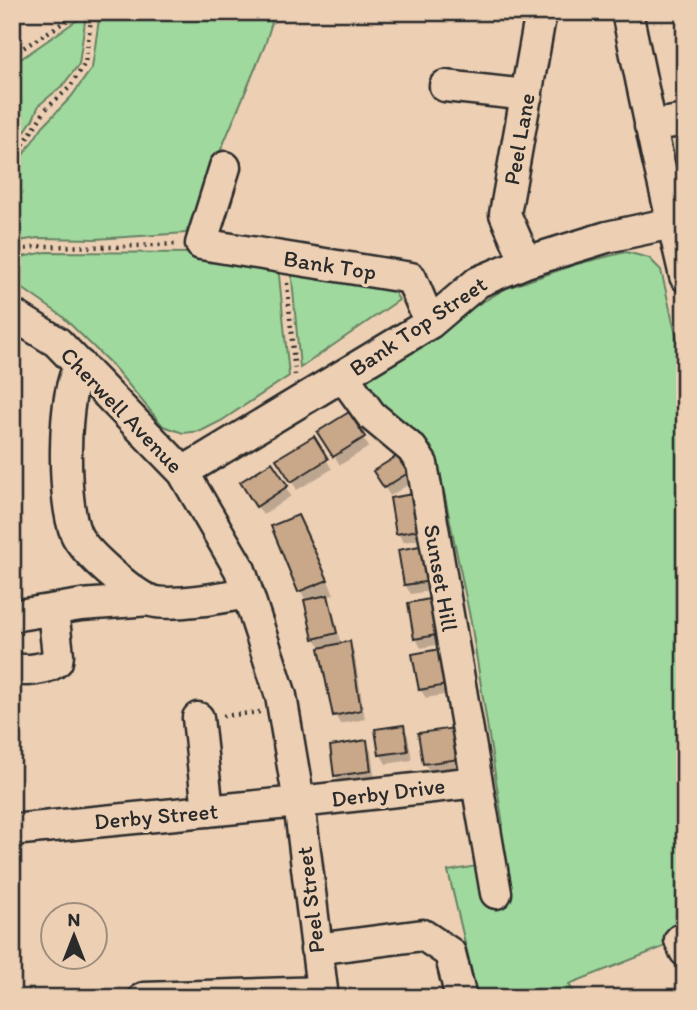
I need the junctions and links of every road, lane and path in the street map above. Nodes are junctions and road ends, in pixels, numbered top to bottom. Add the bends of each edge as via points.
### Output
1 (80, 12) edge
2 (92, 12) edge
3 (541, 12) edge
4 (627, 12) edge
5 (12, 55) edge
6 (445, 86) dead end
7 (527, 95) junction
8 (685, 120) edge
9 (650, 125) junction
10 (12, 162) edge
11 (225, 167) dead end
12 (678, 223) edge
13 (201, 244) junction
14 (12, 251) edge
15 (284, 257) junction
16 (526, 262) junction
17 (685, 276) edge
18 (12, 314) edge
19 (430, 323) junction
20 (80, 365) junction
21 (343, 376) junction
22 (298, 403) junction
23 (183, 472) junction
24 (118, 578) junction
25 (247, 593) junction
26 (149, 600) junction
27 (67, 608) junction
28 (12, 616) edge
29 (12, 667) edge
30 (284, 710) junction
31 (198, 718) joint
32 (479, 796) junction
33 (299, 802) junction
34 (208, 811) junction
35 (12, 830) edge
36 (496, 893) dead end
37 (316, 949) junction
38 (322, 995) edge
39 (144, 998) edge
40 (461, 998) edge

1 - 5 path
2 - 10 path via 85,63 70,87 46,109
3 - 7 street, Peel Lane
4 - 9 street
6 - 7 street
7 - 16 street, Peel Lane via 505,214
8 - 9 street
9 - 12 street
11 - 13 street
12 - 16 street, Bank Top Street via 607,237
12 - 17 street
13 - 14 path via 42,246
13 - 15 street, Bank Top
15 - 19 street, Bank Top via 411,278
15 - 22 path
16 - 19 street, Bank Top Street via 478,282
18 - 20 street, Cherwell Avenue via 57,342
19 - 21 street, Bank Top Street
20 - 23 street, Cherwell Avenue
20 - 24 street via 74,375 65,444 71,521 78,537
21 - 22 street, Bank Top Street
21 - 32 street, Sunset Hill via 371,415 412,449 422,464
22 - 23 street, Bank Top Street
23 - 25 street, Cherwell Avenue via 240,570
24 - 26 street
24 - 27 street via 100,598
25 - 26 street via 202,601
25 - 30 street, Cherwell Avenue
26 - 27 street
27 - 28 street
27 - 29 street via 57,661 20,670
30 - 31 path
30 - 33 street, Cherwell Avenue
31 - 34 street
32 - 33 street, Derby Drive
32 - 36 street, Sunset Hill
33 - 34 street, Derby Street
33 - 37 street, Peel Street
34 - 35 street, Derby Street
37 - 38 street, Peel Street
37 - 40 street via 423,935 450,953
38 - 39 street

